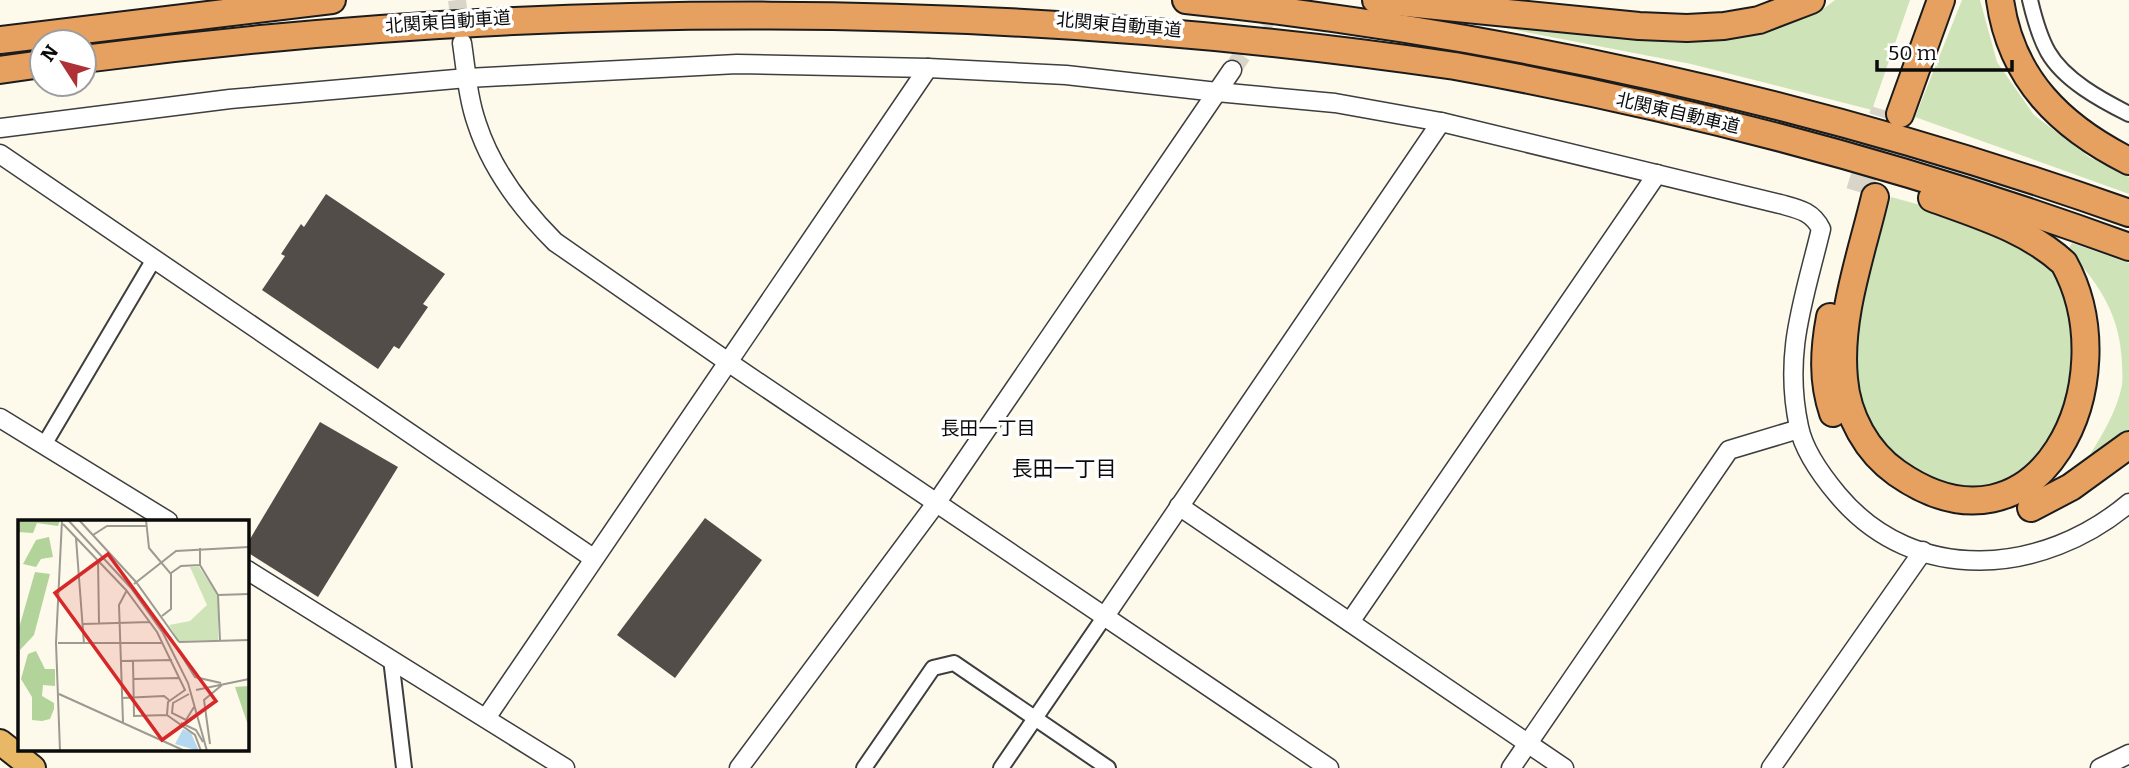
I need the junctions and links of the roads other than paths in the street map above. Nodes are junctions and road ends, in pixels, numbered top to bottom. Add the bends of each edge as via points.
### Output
1 (332, 0) edge
2 (1186, 0) edge
3 (1376, 0) edge
4 (1811, 0) edge
5 (1923, 0) edge
6 (1941, 0) edge
7 (2000, 0) edge
8 (2030, 0) edge
9 (0, 40) edge
10 (462, 43) tunnel mouth
11 (98, 58) edge
12 (28, 66) edge
13 (928, 68) junction
14 (1232, 69) tunnel mouth
15 (0, 70) edge
16 (467, 78) junction
17 (1575, 90) junction
18 (1217, 92) junction
19 (2129, 114) edge
20 (1441, 122) junction
21 (0, 128) edge
22 (0, 154) edge
23 (2129, 161) edge
24 (1657, 174) junction
25 (2129, 214) edge
26 (2129, 247) edge
27 (154, 259) junction
28 (2108, 338) dead end
29 (728, 362) junction
30 (0, 418) edge
31 (1799, 429) junction
32 (2089, 440) dead end
33 (44, 445) junction
34 (2129, 445) edge
35 (937, 502) junction
36 (2129, 503) edge
37 (1179, 506) junction
38 (165, 520) edge
39 (1923, 551) junction
40 (593, 558) junction
41 (248, 571) edge
42 (1105, 616) junction
43 (1350, 622) junction
44 (391, 659) junction
45 (486, 718) junction
46 (1035, 718) junction
47 (0, 742) edge
48 (1528, 743) junction
49 (2129, 754) edge
50 (33, 768) edge
51 (404, 768) edge
52 (565, 768) edge
53 (739, 768) edge
54 (864, 768) edge
55 (1001, 768) edge
56 (1108, 768) edge
57 (1329, 768) edge
58 (1511, 768) edge
59 (1564, 768) edge
60 (1771, 768) edge
61 (2100, 768) edge

1 - 9 highway
2 - 25 highway, 北関東自動車道 via 1465,38 1672,80 1942,151
3 - 4 highway via 1688,28 1759,20
5 - 6 highway via 1892,112
7 - 23 highway via 2021,67 2039,94 2082,134
8 - 19 street via 2048,53 2076,82
10 - 16 street
11 - 17 highway, 北関東自動車道 via 479,18 652,11 929,13 1266,39 1452,65
12 - 15 highway
13 - 16 street via 737,64
13 - 18 street via 1066,75
13 - 29 street
14 - 18 street
16 - 21 street via 230,99
16 - 29 street via 476,123 493,161 531,218 555,242
17 - 26 highway, 北関東自動車道 via 1770,134 2048,217
17 - 28 highway via 1664,125 1776,151 1925,195 2004,225 2036,242 2080,280
18 - 20 street via 1335,103
18 - 35 street
20 - 24 street
20 - 37 street
22 - 27 street
24 - 31 street via 1804,210 1816,219 1821,229 1797,320 1791,377
24 - 43 street
27 - 33 street
27 - 40 street
29 - 35 street
29 - 40 street
30 - 33 street
31 - 39 street via 1807,450 1846,504 1871,526
31 - 48 street via 1729,450
32 - 34 highway via 2059,473 2037,487 1991,500 1939,495 1913,484 1876,454 1862,436 1844,381 1847,314 1867,195 1830,320 1825,379 1840,433 1875,478 1922,508 1969,518 1993,517 2043,503
33 - 38 street
35 - 42 street
35 - 53 street
36 - 39 street via 2066,543 2014,559 1982,562
37 - 42 street
37 - 43 street
39 - 60 street
40 - 45 street
41 - 44 street
42 - 46 street
42 - 57 street
43 - 48 street
44 - 45 street
44 - 51 street
45 - 52 street
46 - 54 street via 954,663 933,668
46 - 55 street
46 - 56 street
47 - 50 highway
48 - 58 street
48 - 59 street
49 - 61 street

